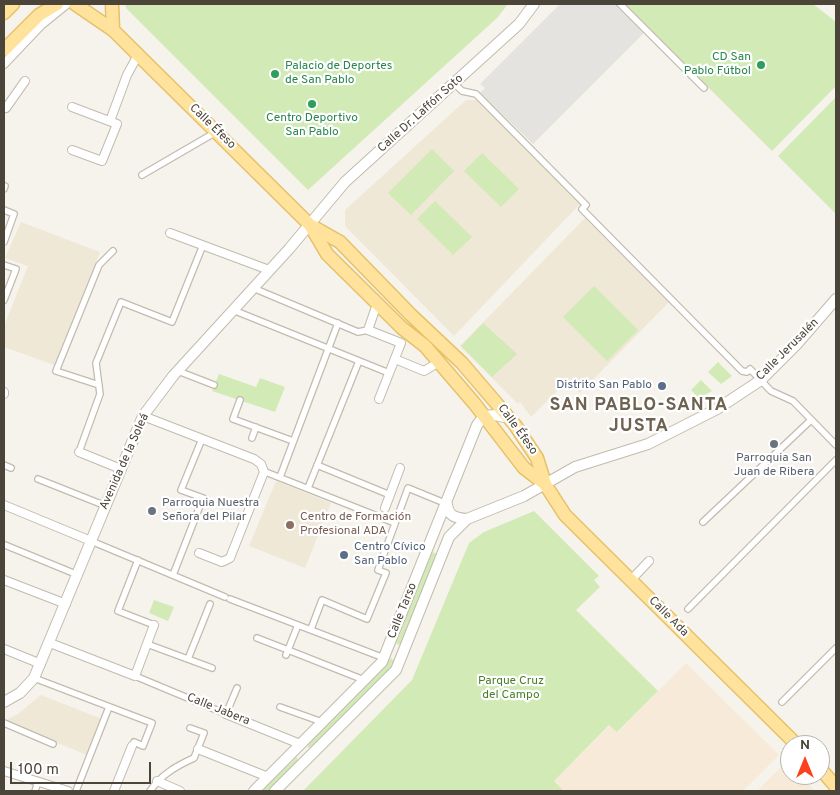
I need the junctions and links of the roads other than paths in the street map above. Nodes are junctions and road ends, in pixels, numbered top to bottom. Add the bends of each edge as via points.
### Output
1 (13, 4) edge
2 (58, 4) edge
3 (66, 4) edge
4 (75, 4) edge
5 (112, 4) edge
6 (534, 4) edge
7 (620, 4) edge
8 (4, 13) edge
9 (113, 30) junction
10 (4, 50) edge
11 (138, 55) junction
12 (4, 64) edge
13 (25, 81) dead end
14 (455, 84) junction
15 (704, 88) dead end
16 (4, 107) edge
17 (72, 107) dead end
18 (110, 121) junction
19 (218, 131) junction
20 (72, 150) dead end
21 (142, 175) dead end
22 (4, 210) edge
23 (310, 225) junction
24 (170, 233) dead end
25 (4, 242) edge
26 (203, 245) junction
27 (113, 251) dead end
28 (4, 265) edge
29 (269, 270) junction
30 (253, 288) junction
31 (836, 299) edge
32 (4, 300) edge
33 (377, 304) junction
34 (233, 310) junction
35 (338, 323) junction
36 (368, 330) junction
37 (329, 349) junction
38 (395, 359) junction
39 (359, 361) junction
40 (439, 362) junction
41 (178, 371) junction
42 (389, 373) junction
43 (761, 380) junction
44 (99, 385) junction
45 (214, 385) dead end
46 (379, 399) dead end
47 (240, 400) dead end
48 (144, 416) junction
49 (484, 416) junction
50 (509, 418) junction
51 (811, 420) junction
52 (256, 427) junction
53 (252, 438) dead end
54 (202, 439) junction
55 (293, 441) junction
56 (835, 442) edge
57 (79, 452) joint
58 (836, 460) edge
59 (317, 465) junction
60 (4, 466) edge
61 (10, 468) dead end
62 (400, 468) dead end
63 (121, 469) junction
64 (263, 471) junction
65 (277, 476) junction
66 (38, 479) dead end
67 (545, 484) junction
68 (308, 488) junction
69 (390, 495) junction
70 (447, 504) junction
71 (4, 505) edge
72 (106, 506) junction
73 (385, 508) joint
74 (381, 518) junction
75 (466, 520) junction
76 (703, 522) dead end
77 (395, 523) junction
78 (91, 541) junction
79 (5, 545) dead end
80 (199, 554) dead end
81 (138, 560) junction
82 (650, 561) dead end
83 (78, 575) junction
84 (173, 575) junction
85 (4, 580) edge
86 (631, 580) junction
87 (215, 593) junction
88 (66, 604) junction
89 (688, 609) dead end
90 (154, 625) joint
91 (298, 625) junction
92 (311, 630) junction
93 (257, 638) dead end
94 (50, 643) junction
95 (147, 644) junction
96 (836, 648) edge
97 (4, 649) edge
98 (287, 653) junction
99 (384, 658) junction
100 (188, 659) junction
101 (41, 664) junction
102 (212, 668) dead end
103 (135, 676) junction
104 (34, 678) junction
105 (364, 680) junction
106 (237, 688) dead end
107 (4, 702) edge
108 (782, 702) dead end
109 (109, 707) junction
110 (280, 707) dead end
111 (226, 714) junction
112 (322, 722) junction
113 (4, 723) edge
114 (190, 728) dead end
115 (787, 735) edge
116 (53, 744) dead end
117 (300, 744) junction
118 (132, 746) joint
119 (198, 749) junction
120 (4, 771) edge
121 (268, 777) junction
122 (157, 781) junction
123 (38, 782) junction
124 (35, 791) edge
125 (68, 791) edge
126 (76, 791) edge
127 (114, 791) edge
128 (150, 791) edge
129 (180, 791) edge
130 (254, 791) edge
131 (275, 791) edge

1 - 8 main road
2 - 10 main road via 39,15
3 - 4 main road
3 - 12 street
4 - 9 main road, Calle Éfeso
5 - 9 main road
6 - 14 street, Calle Dr. Laffón Soto via 518,24
7 - 15 street
9 - 11 main road, Calle Éfeso
11 - 18 street
11 - 19 main road, Calle Éfeso
13 - 16 street
14 - 23 street, Calle Dr. Laffón Soto via 345,182
14 - 43 street via 462,92 476,94 586,205 582,210 735,364 742,371 750,369
17 - 18 street
18 - 20 street via 117,124 102,161
19 - 21 street
19 - 23 main road, Calle Éfeso
22 - 25 street via 14,214
23 - 29 street, Avenida de la Soleá
23 - 33 main road, Calle Éfeso via 327,254
23 - 50 main road, Calle Éfeso via 340,242 462,363
24 - 26 street
26 - 29 street
26 - 44 street via 172,322 121,302 96,363
27 - 44 street via 99,265 56,371
28 - 32 street via 16,269
29 - 30 street, Avenida de la Soleá
30 - 34 street, Avenida de la Soleá
30 - 35 street
31 - 43 street, Calle Jerusalén
33 - 36 street
33 - 40 main road, Calle Éfeso
34 - 37 street
34 - 41 street, Avenida de la Soleá
35 - 36 street via 358,332
35 - 37 street
36 - 38 street via 401,343
37 - 39 street
37 - 55 street
38 - 40 street via 424,371
38 - 42 street
39 - 42 street
39 - 59 street
40 - 49 main road, Calle Éfeso
41 - 45 street
41 - 48 street, Avenida de la Soleá
42 - 46 street
43 - 51 street via 771,391 793,400
43 - 67 street, Calle Jerusalén via 693,423 648,444 575,467
44 - 57 street via 100,394
47 - 52 street via 232,419
48 - 54 street
48 - 63 street, Avenida de la Soleá
49 - 50 street
49 - 67 main road, Calle Éfeso via 524,468
49 - 70 street, Calle Tarso via 477,425
50 - 67 main road, Calle Éfeso via 537,458
51 - 56 street
51 - 76 street
52 - 53 street
52 - 55 street
54 - 64 street via 254,459 261,464
54 - 84 street via 181,490 203,498
55 - 65 street
57 - 63 street
58 - 89 street
59 - 68 street
59 - 69 street
60 - 61 street
62 - 69 street
63 - 72 street, Avenida de la Soleá
64 - 65 street
64 - 80 street via 230,558 222,562
65 - 68 street
66 - 72 street
67 - 75 street, Calle Tarso
67 - 86 main road, Calle Ada via 565,515
68 - 74 street
69 - 73 street
70 - 75 street via 452,516
70 - 77 street via 408,488
70 - 99 street, Calle Tarso
71 - 78 street
72 - 78 street, Avenida de la Soleá
73 - 74 street
74 - 77 street
75 - 131 street, Calle Tarso via 450,537 396,670
77 - 92 street via 378,570 386,573 367,619 322,600
78 - 81 street
78 - 83 street, Avenida de la Soleá
79 - 83 street
81 - 84 street
81 - 90 street via 118,611
82 - 86 street
83 - 88 street, Avenida de la Soleá
84 - 87 street
85 - 88 street
86 - 115 main road, Calle Ada
87 - 91 street
87 - 100 street
88 - 94 street, Avenida de la Soleá
90 - 95 street
91 - 92 street
91 - 98 street
92 - 99 street
93 - 98 street
94 - 101 street, Avenida de la Soleá
94 - 103 street, Calle Jabera
95 - 100 street
95 - 103 street
96 - 108 street
97 - 101 street
98 - 105 street
99 - 105 street, Calle Tarso
100 - 102 street
101 - 104 street, Avenida de la Soleá
103 - 111 street, Calle Jabera
104 - 107 street, Avenida de la Soleá via 20,693
104 - 109 street
105 - 112 street, Calle Tarso
106 - 111 street
109 - 118 street via 152,723 143,746 134,742
109 - 126 street
110 - 112 street
111 - 117 street, Calle Jabera
112 - 117 street, Calle Tarso
113 - 116 street
114 - 119 street via 204,733
117 - 121 street, Calle Tarso
118 - 127 street
119 - 121 street
119 - 122 street via 194,758 178,765
120 - 123 street
121 - 130 street, Calle Tarso
122 - 128 street
122 - 129 street
123 - 124 street
123 - 125 street

